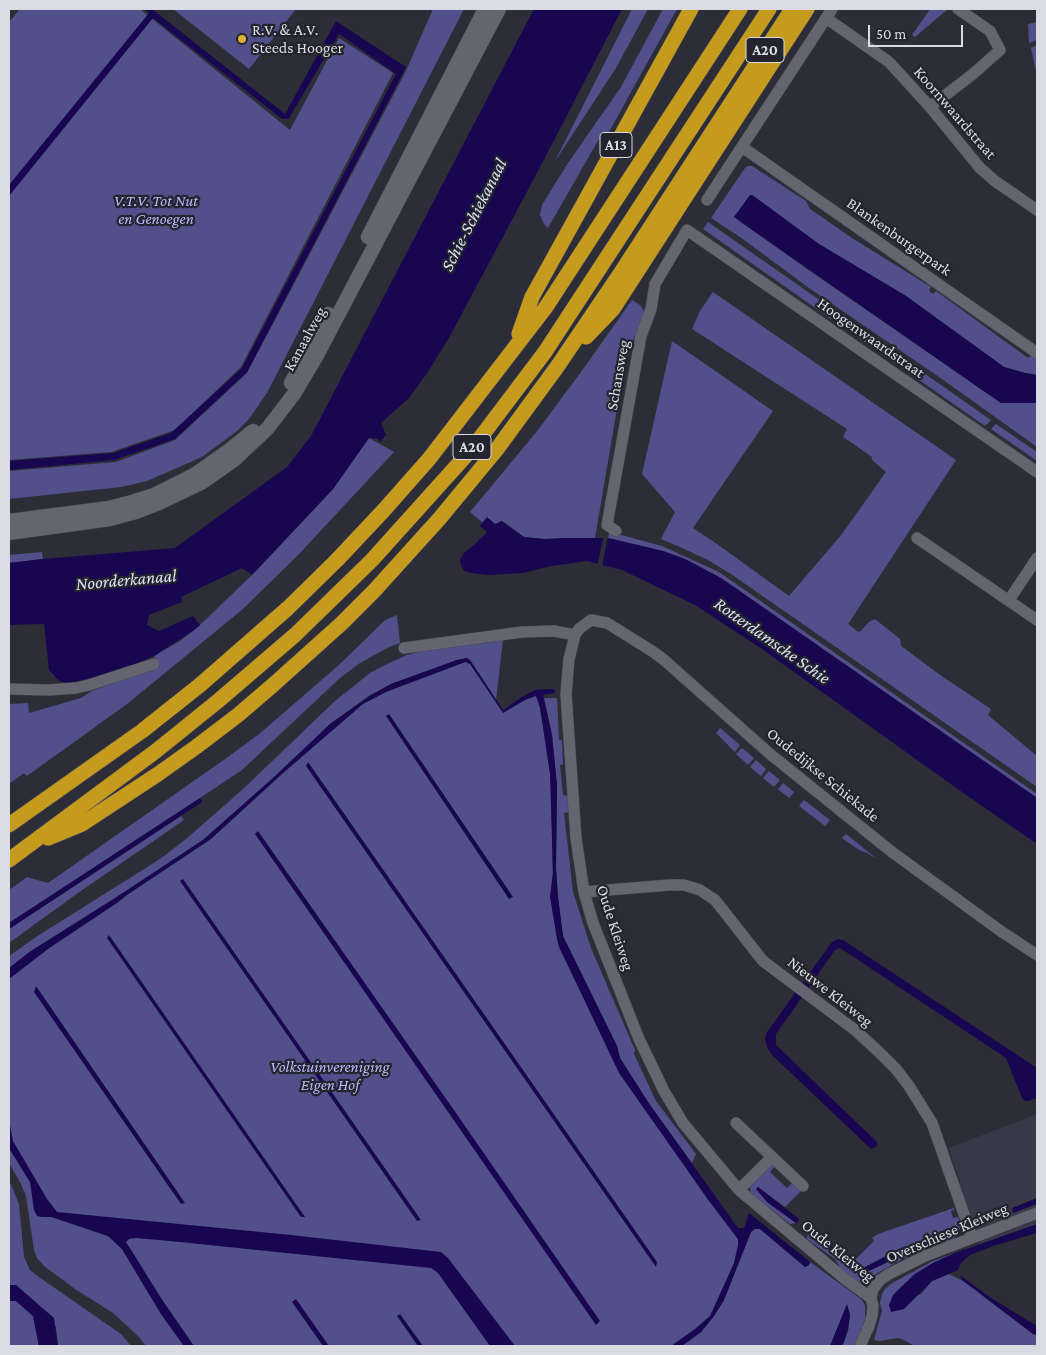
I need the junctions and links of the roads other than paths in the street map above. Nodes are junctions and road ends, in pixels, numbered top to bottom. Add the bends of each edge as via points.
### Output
1 (485, 9) edge
2 (499, 9) edge
3 (690, 9) edge
4 (734, 9) edge
5 (740, 9) edge
6 (770, 9) edge
7 (792, 9) edge
8 (807, 9) edge
9 (958, 9) edge
10 (828, 13) edge
11 (720, 38) junction
12 (930, 107) junction
13 (742, 147) junction
14 (707, 200) dead end
15 (1037, 210) edge
16 (688, 230) joint
17 (514, 346) junction
18 (1037, 353) edge
19 (558, 367) junction
20 (1037, 472) edge
21 (9, 521) edge
22 (616, 531) dead end
23 (9, 533) edge
24 (917, 538) dead end
25 (1037, 558) edge
26 (1009, 600) junction
27 (1037, 620) edge
28 (575, 636) junction
29 (404, 648) dead end
30 (154, 664) dead end
31 (9, 689) edge
32 (9, 825) edge
33 (29, 846) junction
34 (9, 860) edge
35 (584, 892) junction
36 (1037, 955) edge
37 (736, 1122) dead end
38 (772, 1156) junction
39 (803, 1186) dead end
40 (739, 1190) junction
41 (1037, 1213) edge
42 (972, 1237) junction
43 (871, 1298) junction
44 (860, 1346) edge

1 - 21 main road, Kanaalweg via 333,306 287,390 261,424 194,475 154,495 108,508
2 - 23 main road, Kanaalweg via 316,357 268,429 234,460 201,483 159,503 110,519
3 - 17 highway, A13 via 532,297
4 - 11 highway, A20
5 - 11 highway, A20
6 - 33 highway, A20 via 545,352 471,450 372,560 296,635 162,746
7 - 19 highway, A20
8 - 19 highway, A20 via 613,309
9 - 12 street via 990,31 1000,50
10 - 12 street, Koornwaardstraat via 889,62
10 - 13 street
11 - 17 highway, A20 via 546,307
12 - 15 street, Koornwaardstraat via 980,168
13 - 14 street
13 - 18 street, Blankenburgerpark
16 - 20 street, Hoogenwaardstraat
16 - 22 street, Schansweg via 655,284 651,309 641,336 607,525
17 - 32 highway, A20 via 422,466 337,560 288,608 164,714
19 - 33 highway, A20 via 440,518 374,591 309,653 238,715 158,774 82,824
24 - 26 street
25 - 26 street
26 - 27 street
28 - 29 street via 554,631 522,632
28 - 35 street, Oude Kleiweg via 566,694 576,838
28 - 36 street, Oudedijkse Schiekade via 591,620 607,623 652,651 770,754 892,852
30 - 31 street via 76,688
33 - 34 highway, A20
35 - 40 street, Oude Kleiweg via 605,957 664,1091 683,1123
35 - 42 street, Nieuwe Kleiweg via 684,884 715,900 763,961 855,1030 896,1069 932,1122
37 - 38 street
38 - 39 street
38 - 40 street
40 - 43 street, Oude Kleiweg
41 - 42 street, Overschiese Kleiweg
42 - 43 street, Overschiese Kleiweg via 889,1274 873,1289
43 - 44 street, Overschiese Kleiweg via 872,1316

